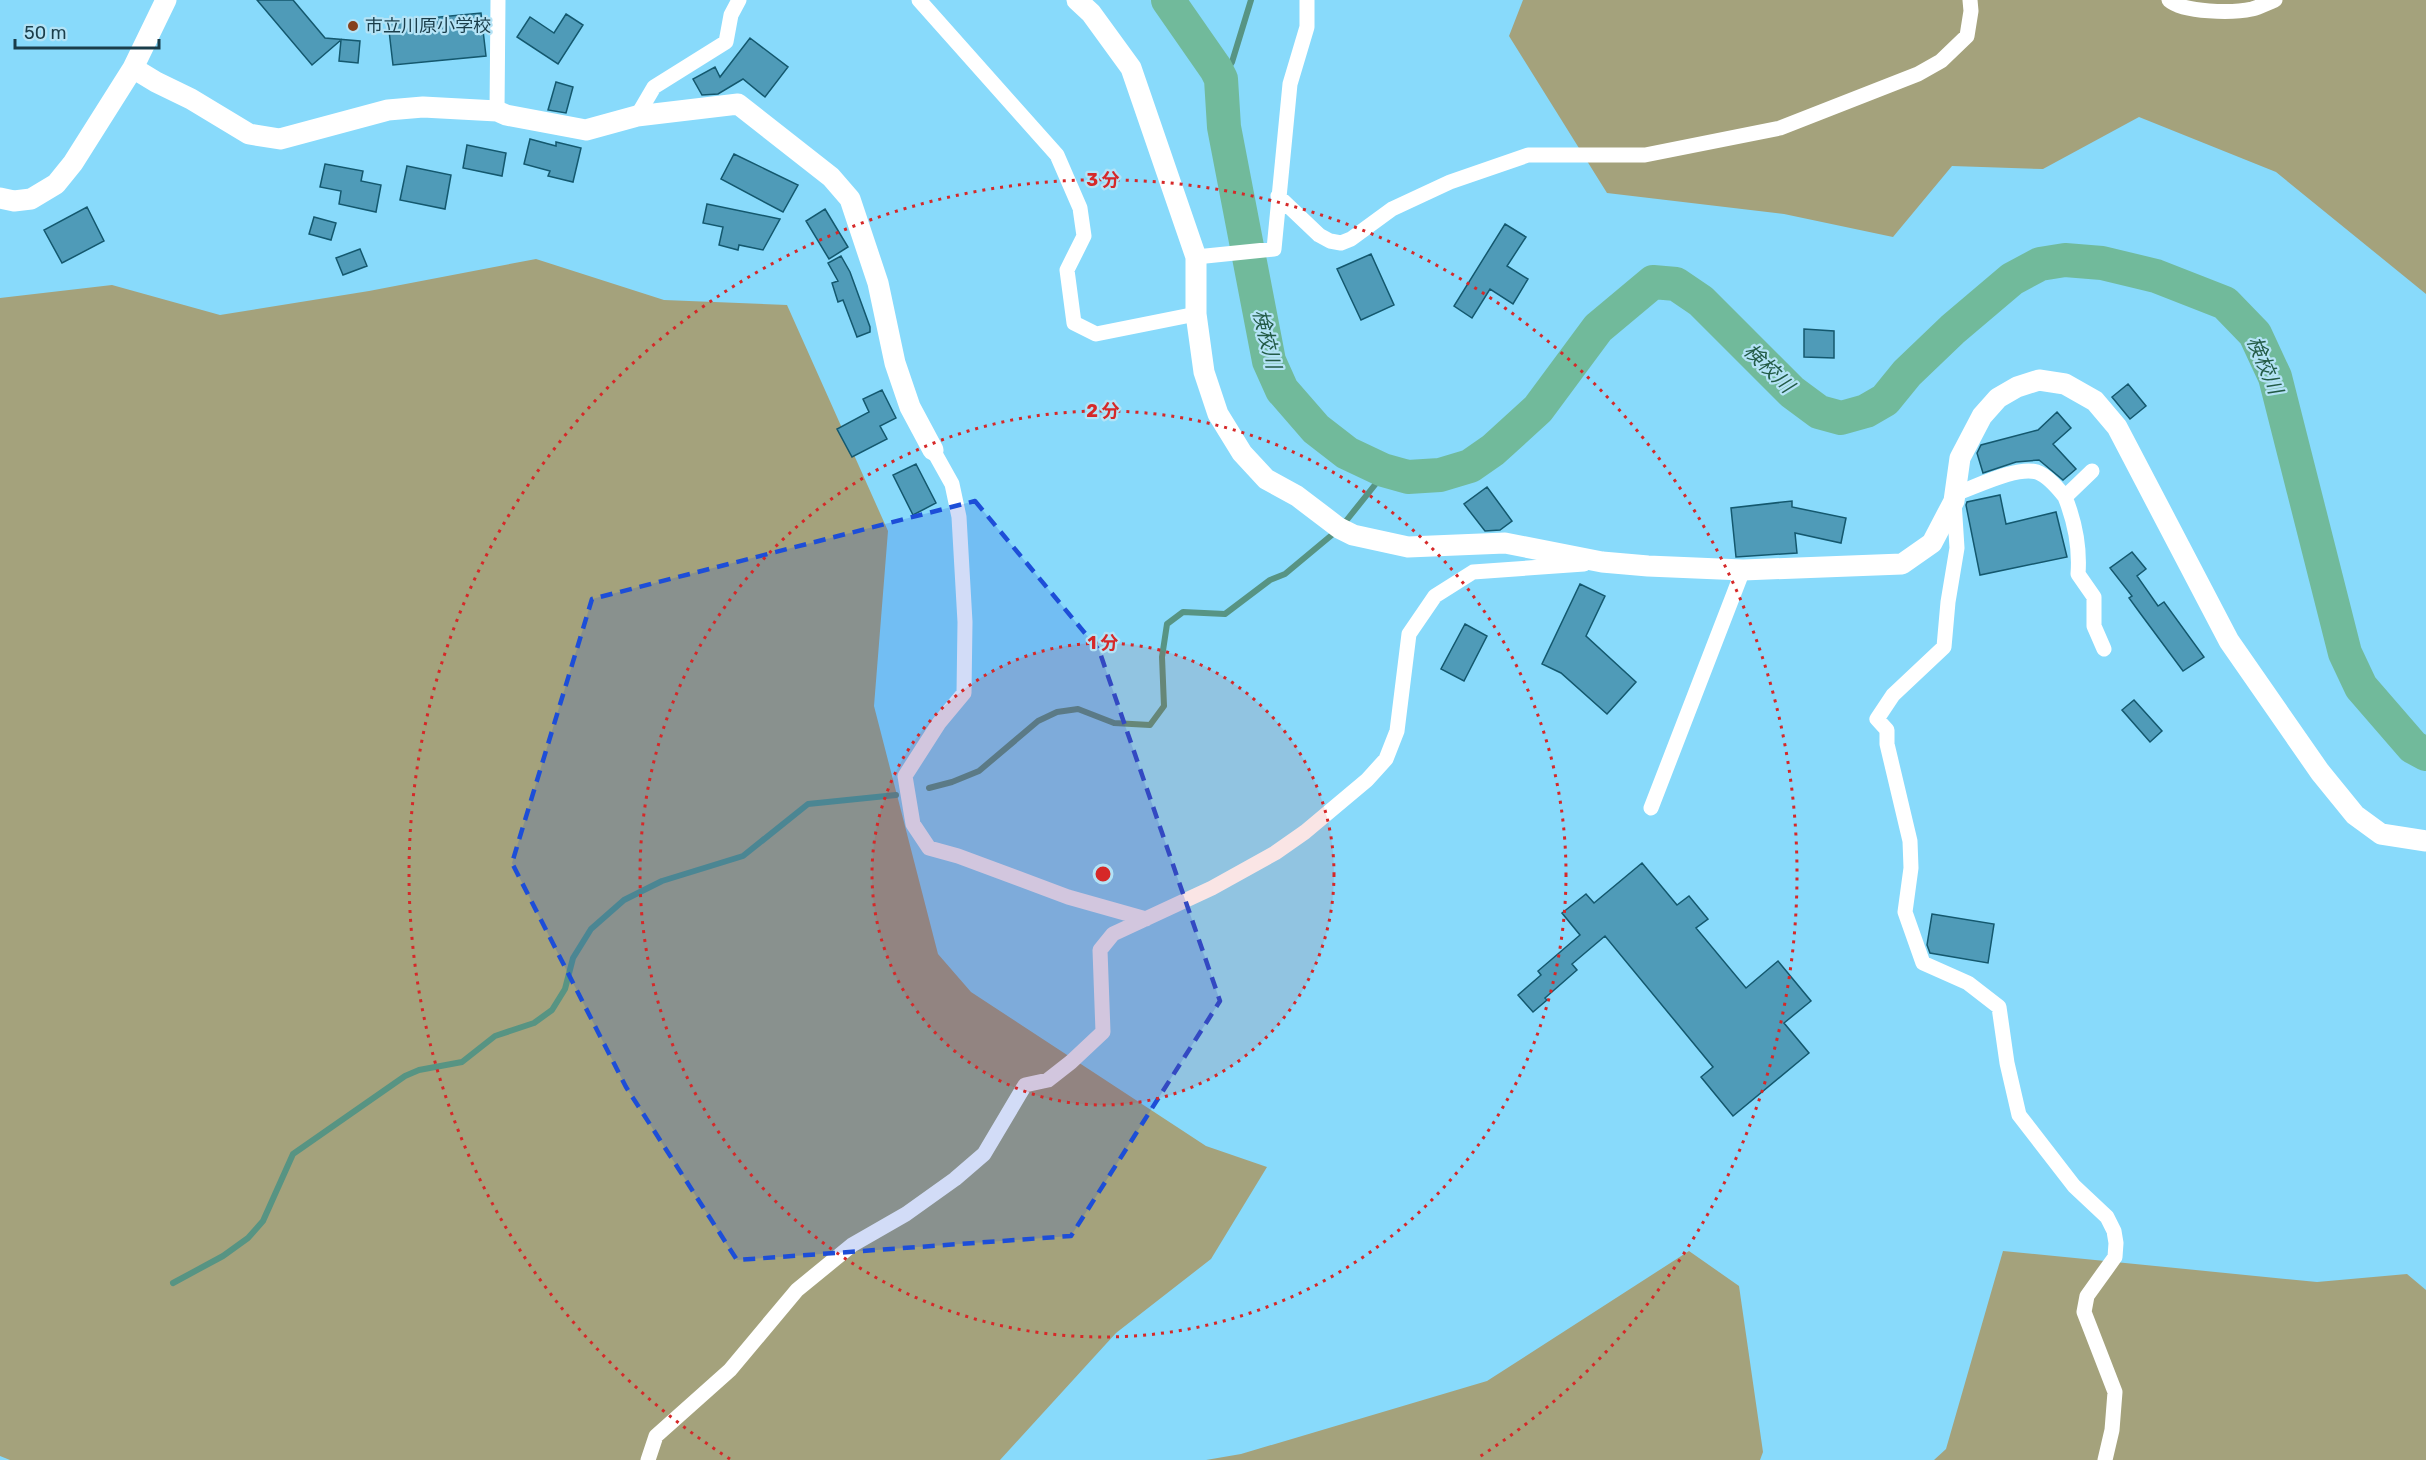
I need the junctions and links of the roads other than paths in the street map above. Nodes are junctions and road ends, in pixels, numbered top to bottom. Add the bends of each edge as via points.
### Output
1 (166, 0) edge
2 (498, 0) edge
3 (739, 0) edge
4 (919, 0) edge
5 (1077, 0) edge
6 (1307, 0) edge
7 (1970, 0) edge
8 (2169, 0) edge
9 (2275, 0) edge
10 (133, 68) junction
11 (497, 111) junction
12 (637, 116) junction
13 (1278, 196) junction
14 (0, 198) edge
15 (1196, 257) junction
16 (1196, 314) junction
17 (933, 450) joint
18 (2092, 471) dead end
19 (2065, 497) junction
20 (1955, 498) junction
21 (1602, 562) junction
22 (1743, 570) junction
23 (2104, 649) dead end
24 (1651, 808) dead end
25 (2426, 841) edge
26 (1146, 919) junction
27 (648, 1460) edge
28 (2105, 1460) edge

1 - 10 street
2 - 11 street
3 - 12 street via 731,15 726,42 654,87
4 - 16 street via 1057,155 1080,208 1084,236 1067,270 1074,323 1096,334
5 - 15 street via 1131,68
6 - 13 street via 1306,27 1290,84
7 - 13 street via 1967,36 1941,61 1918,74 1780,128 1645,155 1528,155 1450,182 1392,209 1341,243 1319,235
8 - 9 street via 2176,6 2211,11 2252,9
10 - 11 street via 249,134 280,139 388,110 423,106
10 - 14 street via 73,164 56,184 31,199
11 - 12 street via 586,130
12 - 17 street via 738,104 831,177 850,199 878,283 895,363 906,396
13 - 15 street via 1274,249
15 - 16 street
16 - 21 street via 1204,372 1218,414 1242,453 1266,479 1297,496 1339,528 1407,547 1506,543
17 - 26 street via 952,484 959,517 964,693 905,776 913,824 928,848 1068,897
18 - 19 street
19 - 20 street via 2037,472 2019,472
19 - 23 street via 2073,517 2078,574 2094,597 2094,626
20 - 22 street via 1932,543 1902,564
20 - 25 street via 1960,458 1982,416 1998,398 2039,380 2065,384 2095,401 2117,427 2229,641 2320,772 2355,815 2381,834
20 - 28 street via 1957,548 1944,647 1893,694 1877,719 1887,730 1910,841 1905,912 1923,963 1968,983 1999,1007 2019,1115 2074,1186 2107,1217 2114,1231 2115,1257 2087,1296 2084,1312 2115,1392
21 - 22 street
21 - 26 street via 1473,572 1435,596 1409,634 1396,731 1386,759 1367,780 1275,853
22 - 24 street
26 - 27 street via 1113,934 1101,950 1103,1032 1048,1080 1025,1085 984,1154 955,1179 906,1214 852,1245 797,1290 730,1370 656,1436

